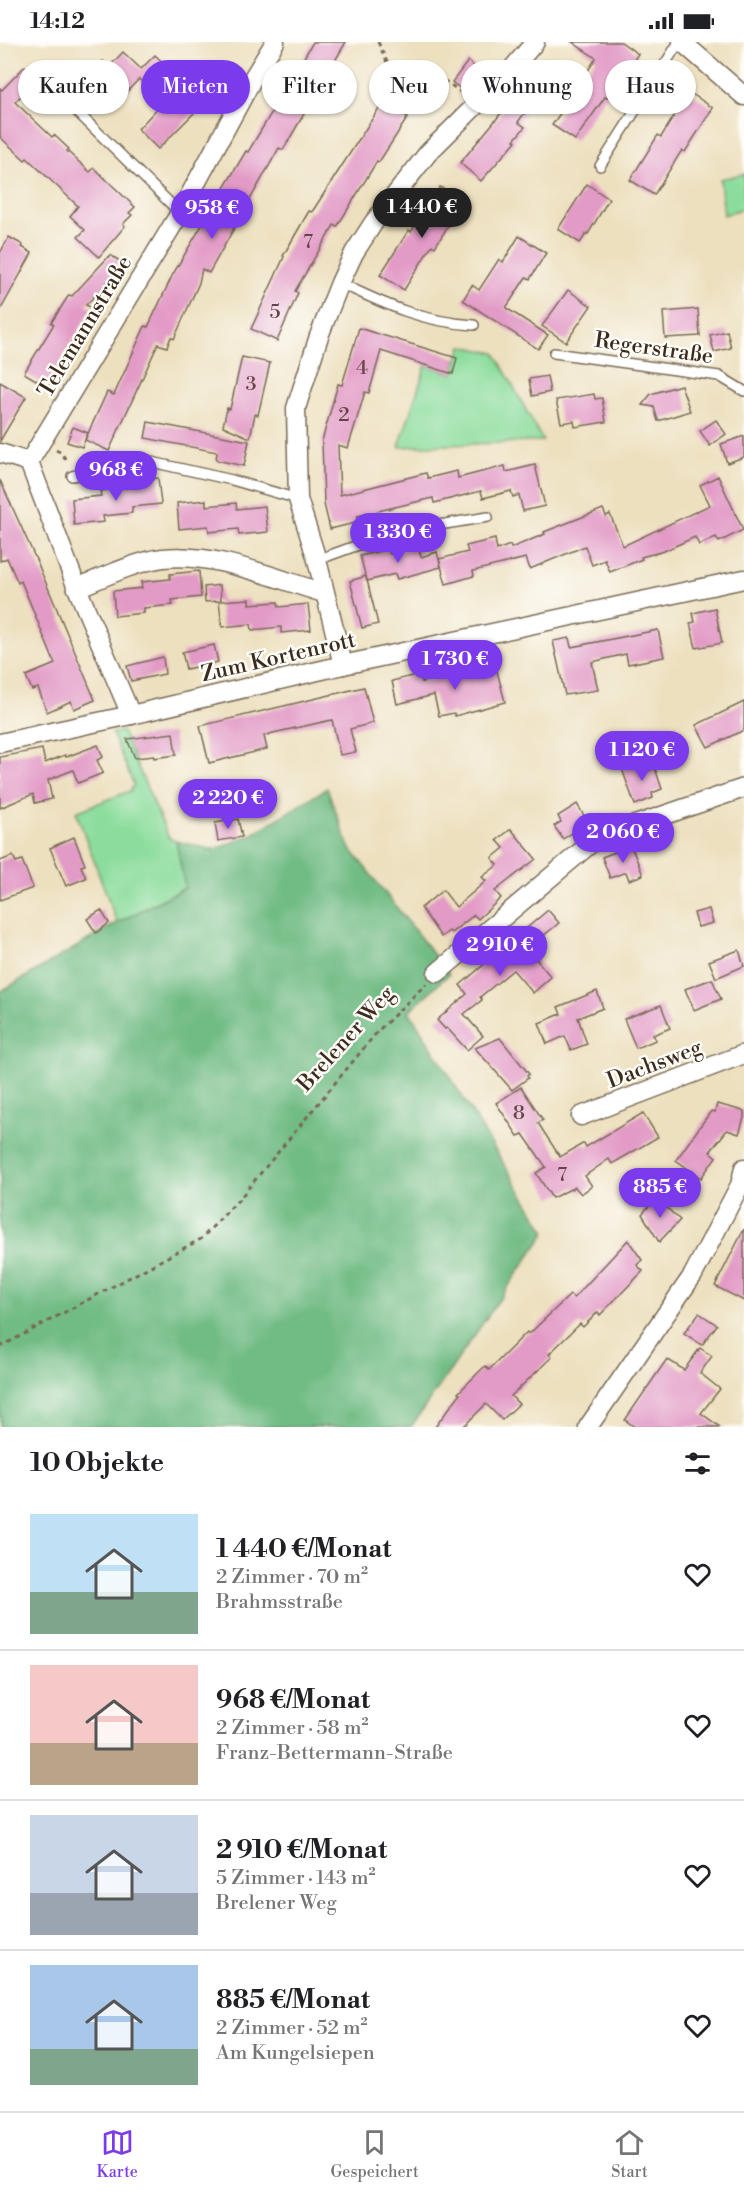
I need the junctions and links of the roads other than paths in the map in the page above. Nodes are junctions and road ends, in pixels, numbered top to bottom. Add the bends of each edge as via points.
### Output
1 (275, 42) edge
2 (535, 42) edge
3 (680, 42) edge
4 (744, 96) edge
5 (78, 114) edge
6 (600, 166) dead end
7 (180, 213) junction
8 (339, 283) junction
9 (474, 325) dead end
10 (554, 352) dead end
11 (744, 391) edge
12 (0, 453) edge
13 (29, 462) junction
14 (72, 476) dead end
15 (298, 499) junction
16 (488, 517) dead end
17 (317, 560) junction
18 (744, 579) edge
19 (77, 588) junction
20 (324, 594) junction
21 (343, 665) junction
22 (131, 715) junction
23 (0, 743) edge
24 (744, 789) edge
25 (437, 973) road end
26 (744, 1054) edge
27 (581, 1116) dead end
28 (744, 1168) edge
29 (588, 1427) edge

1 - 7 street, Telemannstraße
2 - 8 street via 400,187 354,253
3 - 4 street
3 - 6 lane
5 - 7 lane
7 - 13 street, Telemannstraße
8 - 9 lane via 388,306 445,323
8 - 15 street via 296,408
10 - 11 lane, Regerstraße via 719,376
12 - 13 street
13 - 19 street
14 - 15 lane via 147,461
15 - 17 street
16 - 17 lane via 402,531
17 - 20 street
18 - 21 street, Zum Kortenrott
19 - 20 street via 162,558 194,558
19 - 22 street
20 - 21 street
21 - 22 street, Zum Kortenrott
22 - 23 street, Zum Kortenrott
24 - 25 street via 597,838
26 - 27 street, Dachsweg
28 - 29 street via 740,1185 693,1275

